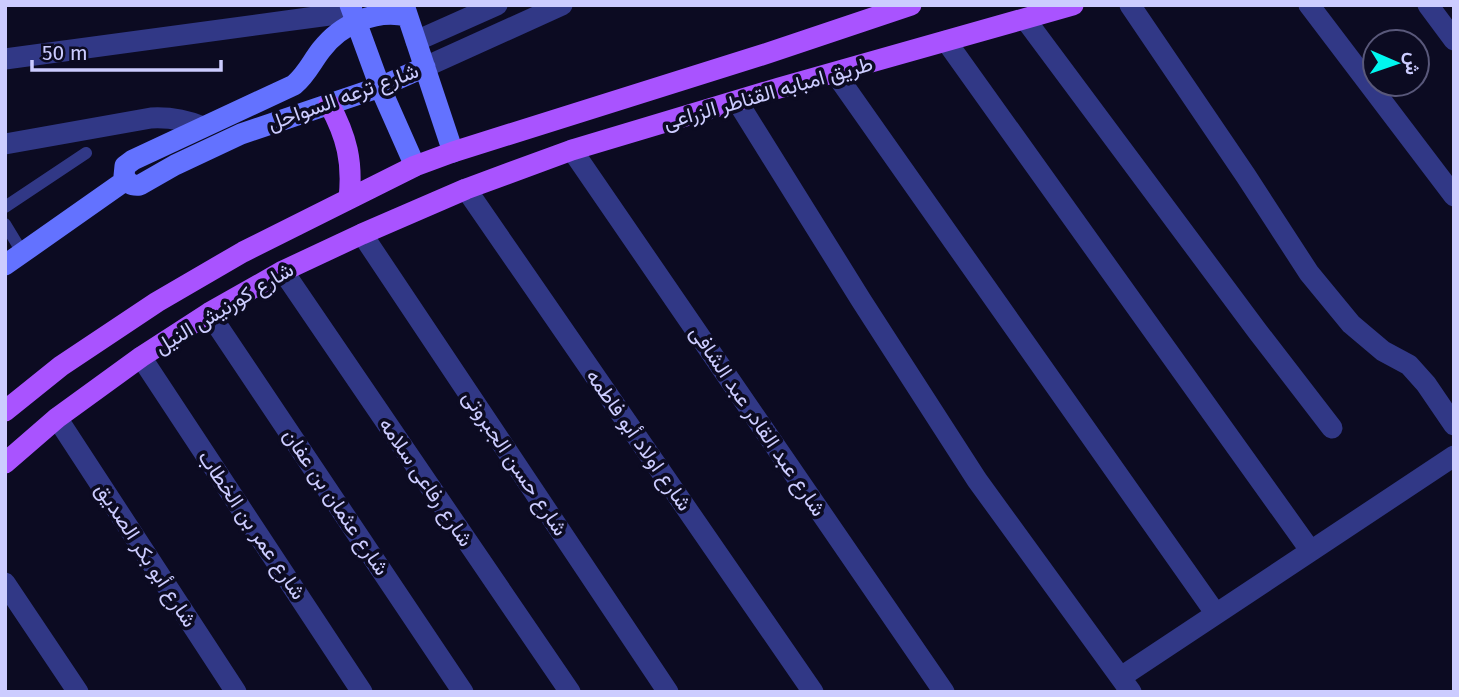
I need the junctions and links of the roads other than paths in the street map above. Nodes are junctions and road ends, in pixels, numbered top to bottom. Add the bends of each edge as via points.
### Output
1 (497, 5) edge
2 (562, 5) edge
3 (911, 5) edge
4 (1073, 5) edge
5 (1130, 5) edge
6 (1309, 5) edge
7 (1428, 5) edge
8 (406, 11) edge
9 (353, 13) edge
10 (1025, 19) junction
11 (1454, 40) edge
12 (416, 41) junction
13 (946, 41) junction
14 (768, 53) junction
15 (5, 59) edge
16 (425, 67) junction
17 (835, 73) junction
18 (380, 87) junction
19 (779, 88) junction
20 (737, 101) junction
21 (329, 104) junction
22 (203, 127) junction
23 (5, 144) edge
24 (572, 150) junction
25 (453, 152) junction
26 (86, 153) dead end
27 (415, 166) junction
28 (126, 180) junction
29 (466, 189) junction
30 (1454, 196) edge
31 (349, 199) junction
32 (5, 207) edge
33 (5, 224) edge
34 (362, 234) junction
35 (14, 258) edge
36 (283, 271) junction
37 (209, 313) junction
38 (141, 358) junction
39 (5, 411) edge
40 (57, 418) junction
41 (1454, 425) edge
42 (1332, 428) dead end
43 (1454, 456) edge
44 (5, 463) edge
45 (1310, 550) junction
46 (5, 583) edge
47 (1216, 614) junction
48 (1126, 684) edge
49 (78, 692) edge
50 (236, 692) edge
51 (362, 692) edge
52 (463, 692) edge
53 (570, 692) edge
54 (668, 692) edge
55 (813, 692) edge
56 (944, 692) edge

1 - 12 street, شارع ترعه السواحل
2 - 16 street, شارع ترعه السواحل
3 - 14 main road, طريق امبابه القناطر الزراعى
4 - 10 main road, طريق امبابه القناطر الزراعى
5 - 41 street via 1309,273 1351,324 1383,351 1409,365
6 - 30 street
7 - 11 street
8 - 9 main road, شارع ترعه السواحل
8 - 12 main road
9 - 15 street
9 - 18 main road
9 - 22 main road, شارع ترعه السواحل via 294,85
10 - 13 main road, طريق امبابه القناطر الزراعى
10 - 42 street
12 - 16 main road
13 - 17 main road, طريق امبابه القناطر الزراعى
13 - 45 street
14 - 19 main road
14 - 25 main road, طريق امبابه القناطر الزراعى
16 - 18 main road, شارع ترعه السواحل
16 - 25 main road
17 - 19 main road, طريق امبابه القناطر الزراعى
17 - 47 street
18 - 21 main road, شارع ترعه السواحل
18 - 27 main road
19 - 20 main road, طريق امبابه القناطر الزراعى
20 - 24 main road, طريق امبابه القناطر الزراعى
20 - 48 street via 977,480
21 - 28 main road, شارع ترعه السواحل via 208,148 140,185
21 - 31 main road via 346,140
22 - 23 street via 179,119 150,118
22 - 28 main road, شارع ترعه السواحل via 129,162
24 - 29 main road, طريق امبابه القناطر الزراعى
24 - 56 street, شارع عبد القادر عبد الشافى
25 - 27 main road, شارع كورنيش النيل
26 - 32 lane
27 - 31 main road, شارع كورنيش النيل
28 - 35 main road, شارع ترعه السواحل
29 - 34 main road, شارع كورنيش النيل
29 - 55 street, شارع اولاد أبو فاطمه
31 - 39 main road, شارع كورنيش النيل via 157,302 61,366
33 - 35 lane
34 - 36 main road, شارع كورنيش النيل
34 - 54 street, شارع حسن الجبروتى
36 - 37 main road, شارع كورنيش النيل
36 - 53 street, شارع رفاعى سلامه
37 - 38 main road, شارع كورنيش النيل
37 - 52 street, شارع عثمان بن عفان
38 - 40 main road, شارع كورنيش النيل
38 - 51 street, شارع عمر بن الخطاب
40 - 44 main road, شارع كورنيش النيل
40 - 50 street, شارع أبو بكر الصديق
43 - 45 street
45 - 47 street
46 - 49 street
47 - 48 street

